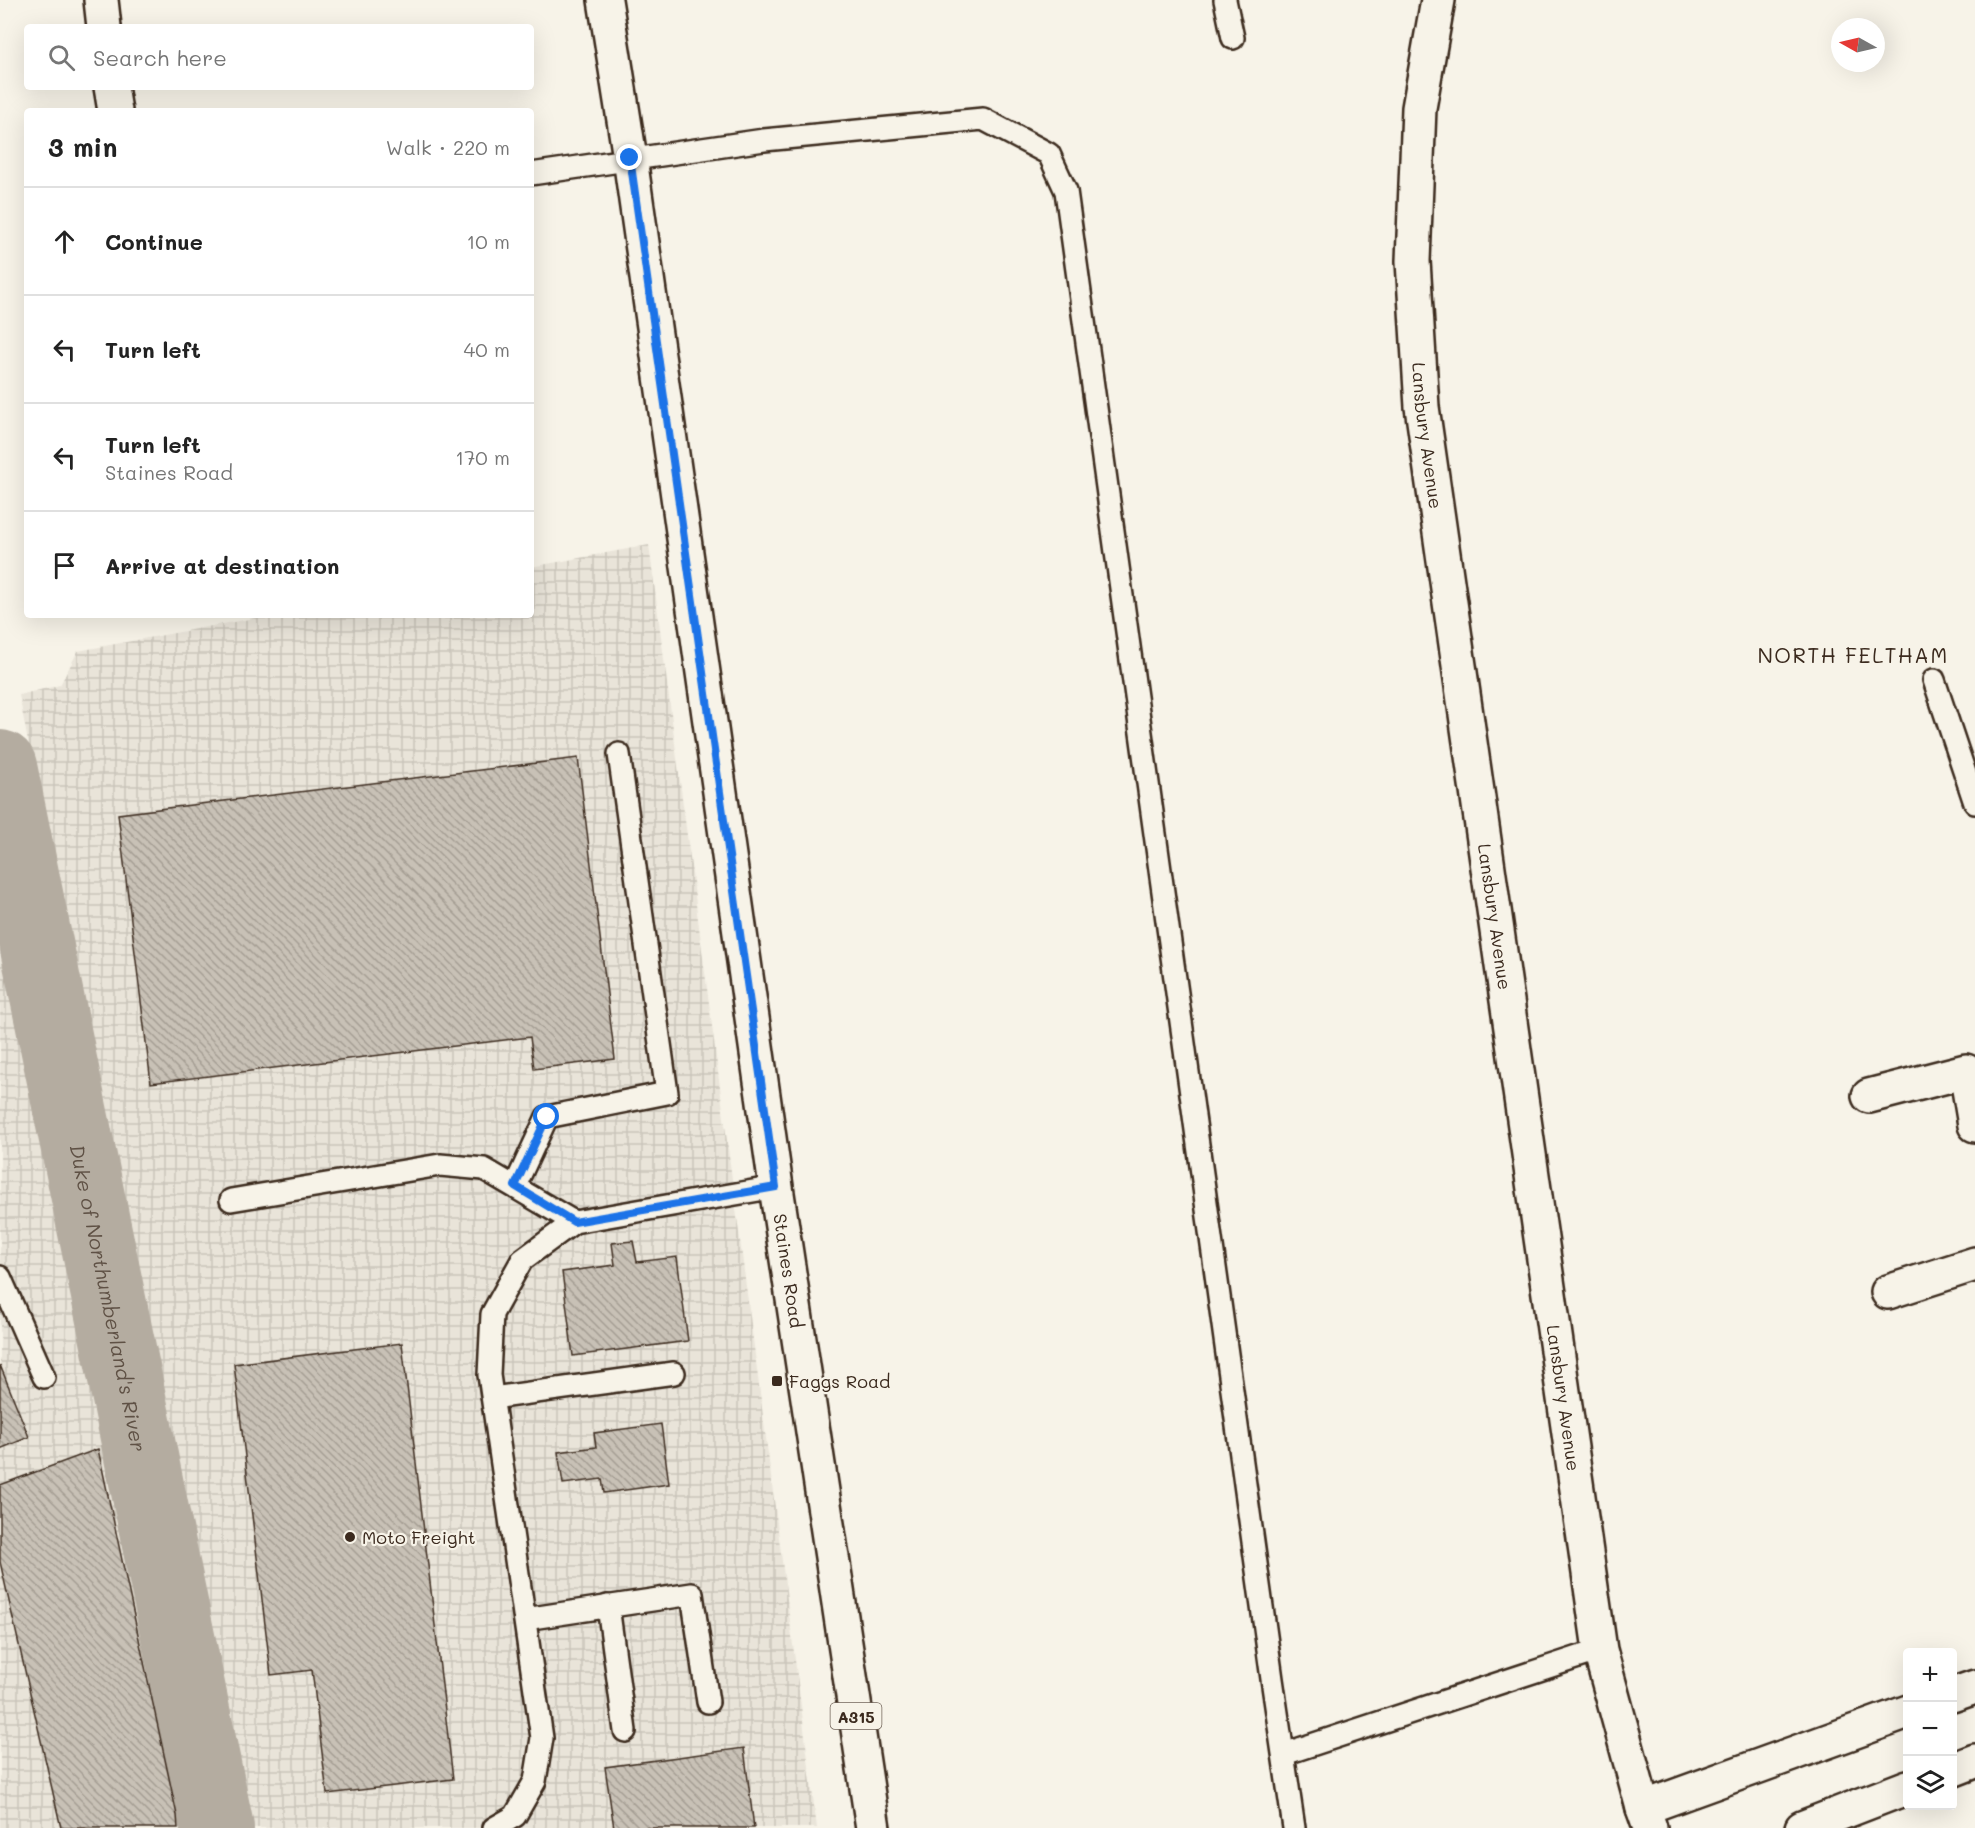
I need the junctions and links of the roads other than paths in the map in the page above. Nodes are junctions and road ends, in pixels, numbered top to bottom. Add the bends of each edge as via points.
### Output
1 (101, 0) edge
2 (605, 0) edge
3 (1225, 0) edge
4 (1438, 0) edge
5 (104, 24) edge
6 (1233, 39) dead end
7 (112, 90) edge
8 (114, 108) edge
9 (630, 158) junction
10 (534, 174) edge
11 (1934, 680) dead end
12 (619, 754) dead end
13 (1975, 803) edge
14 (1869, 1096) dead end
15 (1974, 1114) edge
16 (515, 1186) junction
17 (776, 1187) junction
18 (231, 1200) dead end
19 (574, 1222) junction
20 (1975, 1264) edge
21 (0, 1277) edge
22 (1888, 1292) dead end
23 (674, 1373) dead end
24 (44, 1377) dead end
25 (493, 1398) junction
26 (608, 1606) junction
27 (525, 1619) junction
28 (1600, 1650) junction
29 (1975, 1687) edge
30 (1957, 1694) edge
31 (708, 1702) dead end
32 (1903, 1714) edge
33 (625, 1731) dead end
34 (1284, 1754) junction
35 (1975, 1761) edge
36 (1957, 1768) edge
37 (1903, 1789) edge
38 (1646, 1818) edge
39 (494, 1828) edge
40 (873, 1828) edge
41 (1294, 1828) edge
42 (1802, 1828) edge

1 - 5 street
2 - 9 street, Staines Road / A315
3 - 6 lane
4 - 28 street, Lansbury Avenue via 1419,108 1413,261 1422,407
7 - 8 street
9 - 10 lane
9 - 17 street, Staines Road / A315
9 - 34 lane via 764,140 984,119 1049,154 1066,191
11 - 13 lane
12 - 16 lane via 667,1093 547,1117
14 - 15 street via 1966,1071
16 - 18 lane via 484,1169 440,1165
16 - 19 lane
17 - 19 lane
17 - 40 street, Staines Road / A315
19 - 25 lane via 522,1260 492,1314 489,1374
20 - 22 street
21 - 24 lane
23 - 25 lane
25 - 27 lane
26 - 27 lane
26 - 31 lane via 692,1594
26 - 33 lane
27 - 39 lane via 542,1738 536,1781 515,1816
28 - 34 lane
28 - 38 street, Lansbury Avenue
29 - 30 street
32 - 38 street
34 - 41 lane
35 - 36 street
37 - 42 street

